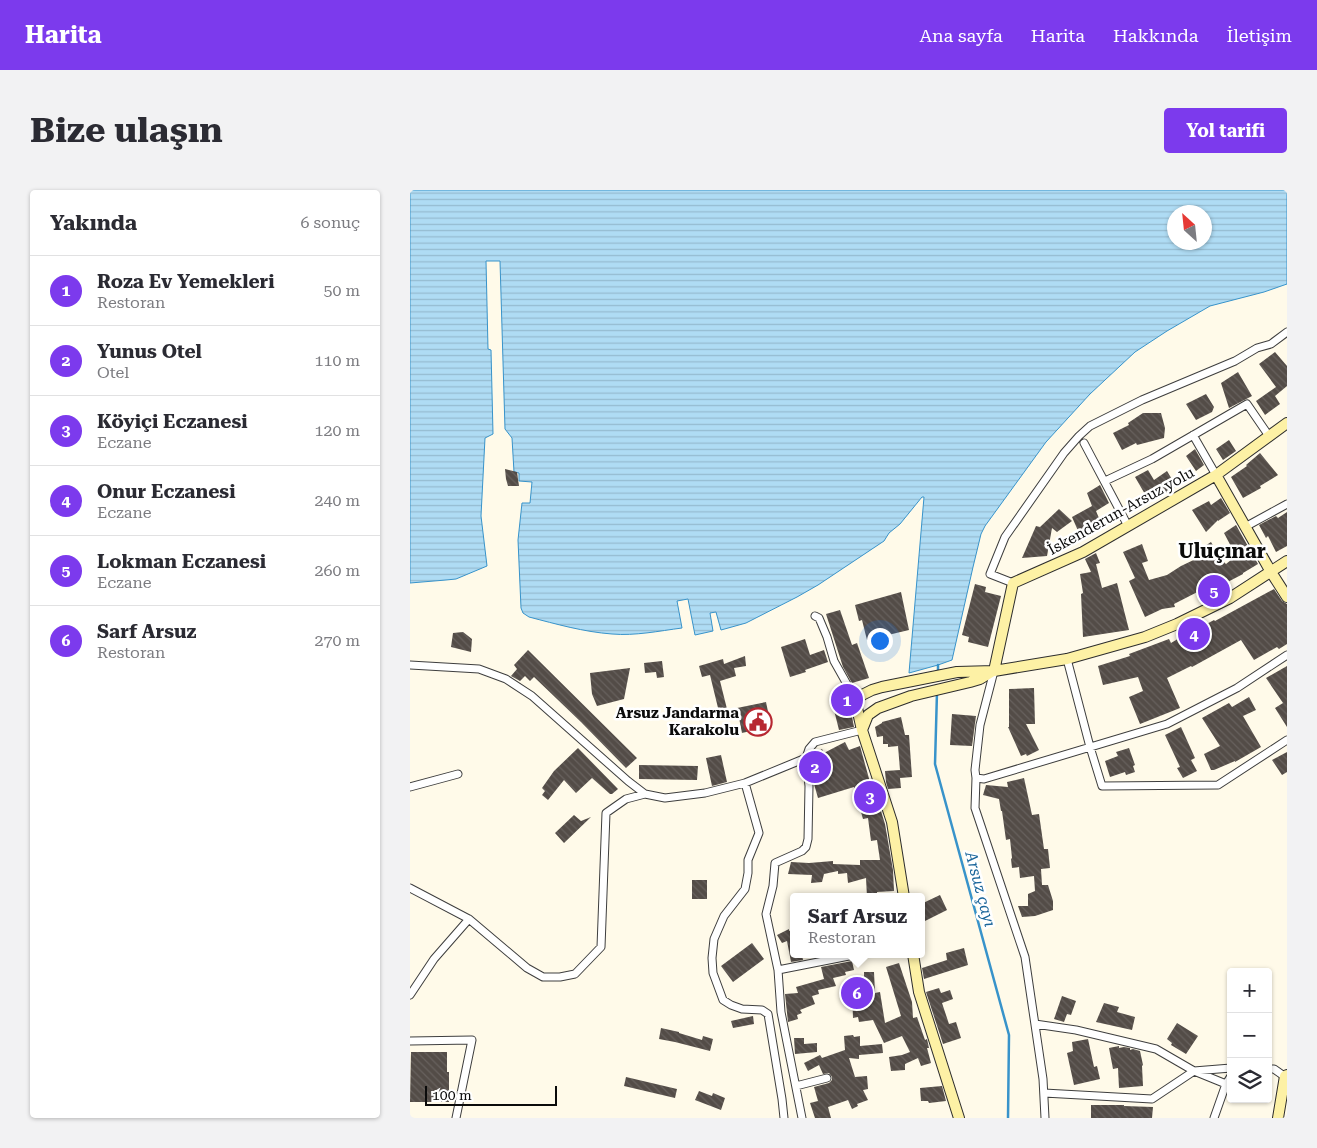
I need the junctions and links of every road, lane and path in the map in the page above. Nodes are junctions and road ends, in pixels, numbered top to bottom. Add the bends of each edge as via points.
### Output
1 (1287, 332) edge
2 (1287, 423) edge
3 (1193, 435) junction
4 (1269, 436) junction
5 (1084, 443) dead end
6 (1216, 475) junction
7 (1105, 481) junction
8 (1287, 504) edge
9 (1128, 526) junction
10 (1245, 527) junction
11 (1287, 561) edge
12 (1271, 572) junction
13 (1013, 583) junction
14 (1286, 594) edge
15 (815, 616) dead end
16 (1287, 655) edge
17 (1067, 659) junction
18 (410, 665) edge
19 (994, 671) junction
20 (857, 702) junction
21 (862, 730) junction
22 (1287, 740) edge
23 (1090, 747) junction
24 (806, 758) junction
25 (458, 774) dead end
26 (976, 778) junction
27 (745, 783) junction
28 (410, 787) edge
29 (645, 794) junction
30 (410, 888) edge
31 (903, 893) edge
32 (469, 919) junction
33 (839, 958) edge
34 (914, 958) edge
35 (778, 970) junction
36 (410, 995) edge
37 (1035, 1024) junction
38 (410, 1041) edge
39 (1227, 1068) edge
40 (1272, 1069) edge
41 (1194, 1071) junction
42 (1286, 1076) edge
43 (827, 1078) dead end
44 (1226, 1084) joint
45 (796, 1086) junction
46 (1044, 1093) junction
47 (1282, 1112) edge
48 (456, 1118) edge
49 (784, 1118) edge
50 (802, 1118) edge
51 (959, 1118) edge
52 (1045, 1118) edge
53 (1214, 1118) edge

1 - 13 street via 1271,344 1235,361 1118,411 1079,436 1005,537 990,574
2 - 4 main road, İskenderun-Arsuz yolu
3 - 4 street via 1247,404
3 - 6 street
3 - 7 street
4 - 6 main road, İskenderun-Arsuz yolu
5 - 7 street
6 - 9 main road, İskenderun-Arsuz yolu
6 - 10 main road
7 - 9 street
8 - 10 street
9 - 13 main road, İskenderun-Arsuz yolu via 1083,552
10 - 12 main road
11 - 12 main road
12 - 14 main road
12 - 17 main road via 1230,598 1176,624 1145,637
13 - 19 main road
15 - 20 street via 819,618 834,662
16 - 23 street via 1237,688 1167,724
17 - 19 main road
17 - 23 street
18 - 29 street via 479,669 506,679 532,696
19 - 20 main road via 957,672 894,684 866,692
19 - 21 main road via 980,679 898,700 872,711
19 - 26 street via 980,725 974,770
20 - 21 main road
21 - 24 street via 815,742
21 - 31 main road via 892,822
22 - 23 street via 1218,785 1102,786
23 - 26 street via 984,779
24 - 27 street
24 - 35 street via 809,786 806,847 775,863 766,914
25 - 28 street
26 - 37 street via 975,808 1025,957
27 - 29 street via 706,793 665,798
27 - 49 street via 759,833 748,860 745,889 724,916 714,939 713,973 723,1000 742,1009 762,1010 768,1014
29 - 32 street via 626,799 606,813 601,947 575,974 543,977 527,968
30 - 32 street
32 - 36 street via 434,959
33 - 35 street
34 - 51 main road via 919,992
35 - 45 street via 781,1012
37 - 41 street via 1156,1049
37 - 46 street
38 - 48 street via 472,1040
39 - 41 street
40 - 42 street
41 - 44 street
41 - 46 street via 1152,1099
42 - 47 main road
43 - 45 street
44 - 53 street
45 - 50 street
46 - 52 street

